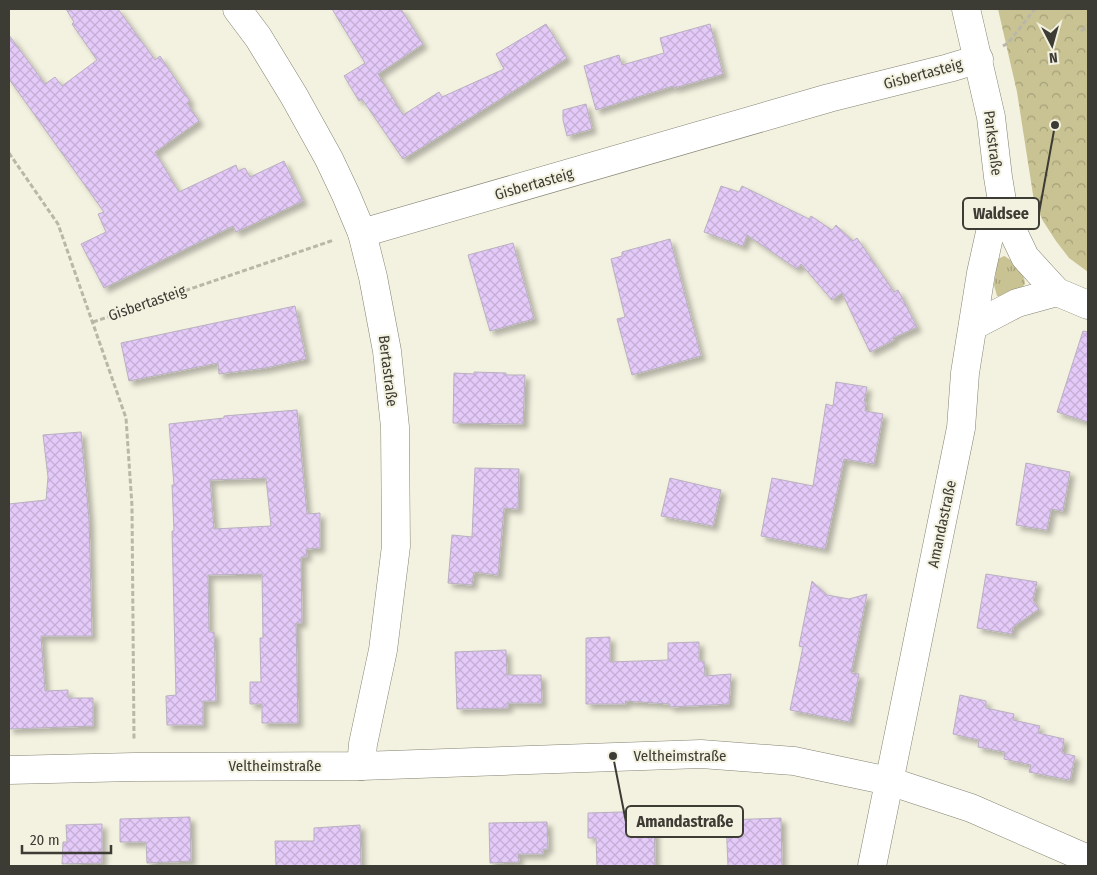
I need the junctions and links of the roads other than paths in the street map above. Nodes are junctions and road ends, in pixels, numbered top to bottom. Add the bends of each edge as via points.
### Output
1 (237, 9) edge
2 (966, 9) edge
3 (978, 59) junction
4 (1004, 213) junction
5 (362, 233) junction
6 (1057, 292) junction
7 (1088, 305) edge
8 (973, 326) junction
9 (361, 766) junction
10 (9, 770) edge
11 (889, 781) junction
12 (1088, 859) edge
13 (872, 866) edge

1 - 5 street, Bertastraße via 258,37 298,104 332,166
2 - 3 street, Parkstraße
3 - 4 street, Parkstraße via 991,117
3 - 5 street, Gisbertasteig via 829,98
4 - 6 street, Parkstraße via 1025,257
4 - 8 street, Amandastraße via 991,228
5 - 9 street, Bertastraße via 387,350 395,427 396,546 383,650
6 - 7 street, Parkstraße
6 - 8 street via 1017,303
8 - 11 street, Amandastraße via 961,428
9 - 10 street, Veltheimstraße
9 - 11 street, Veltheimstraße via 701,754 794,761
11 - 12 street, Veltheimstraße via 971,808
11 - 13 street, Amandastraße

